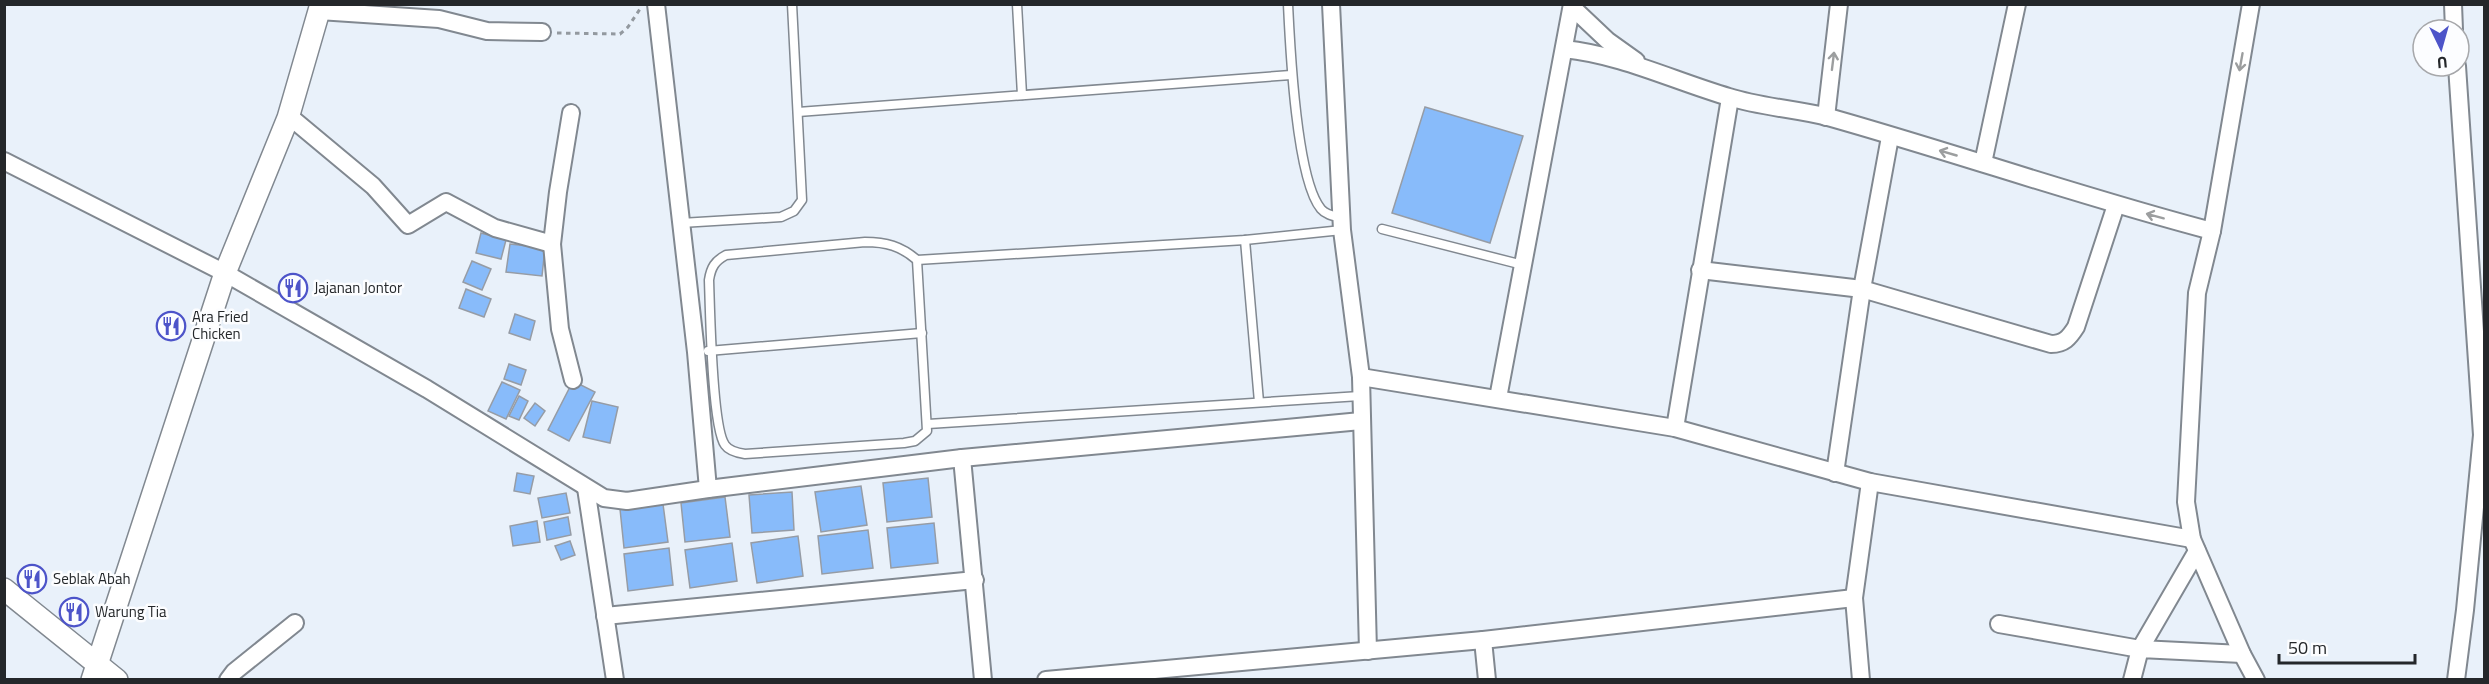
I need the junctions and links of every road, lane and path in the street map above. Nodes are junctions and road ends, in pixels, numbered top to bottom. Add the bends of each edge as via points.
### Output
1 (642, 4) edge
2 (656, 4) edge
3 (792, 4) edge
4 (1017, 4) edge
5 (1288, 4) edge
6 (1330, 4) edge
7 (1839, 4) edge
8 (2017, 4) edge
9 (2251, 4) edge
10 (1572, 6) edge
11 (320, 8) edge
12 (543, 32) joint
13 (1564, 49) junction
14 (1647, 69) junction
15 (1291, 75) junction
16 (2458, 78) edge
17 (1022, 95) junction
18 (1730, 98) junction
19 (798, 112) junction
20 (571, 113) dead end
21 (289, 116) junction
22 (1826, 117) junction
23 (1890, 137) junction
24 (4, 161) edge
25 (1983, 163) junction
26 (2116, 205) junction
27 (680, 223) junction
28 (1342, 224) junction
29 (1382, 229) dead end
30 (2212, 231) junction
31 (1245, 240) junction
32 (552, 244) junction
33 (917, 260) junction
34 (1523, 265) junction
35 (1700, 270) junction
36 (225, 273) junction
37 (1862, 289) junction
38 (922, 333) junction
39 (704, 351) junction
40 (1360, 377) junction
41 (573, 380) dead end
42 (1360, 396) junction
43 (1498, 398) junction
44 (1259, 402) junction
45 (1361, 421) junction
46 (928, 424) junction
47 (1675, 428) junction
48 (962, 458) junction
49 (1835, 473) junction
50 (1870, 482) junction
51 (586, 488) junction
52 (708, 489) junction
53 (2194, 545) junction
54 (975, 580) junction
55 (4, 589) edge
56 (1854, 598) junction
57 (605, 616) junction
58 (295, 623) dead end
59 (1999, 624) dead end
60 (1483, 640) junction
61 (2140, 649) junction
62 (1368, 651) junction
63 (2242, 654) junction
64 (95, 672) edge
65 (1224, 672) edge
66 (117, 680) edge
67 (228, 680) edge
68 (615, 680) edge
69 (983, 680) edge
70 (1046, 680) edge
71 (1487, 680) edge
72 (1862, 680) edge
73 (2132, 680) edge
74 (2256, 680) edge
75 (2456, 680) edge

1 - 12 path via 620,34
2 - 27 street
3 - 19 lane
4 - 17 lane
5 - 15 lane
6 - 28 street
22 -> 7 street
8 - 25 street
9 -> 30 street
10 - 13 street
10 - 14 street via 1608,41
11 - 12 street via 439,19 487,31
11 - 21 street
13 - 14 street via 1594,53
13 - 34 street
14 - 18 street
15 - 17 lane
15 - 28 lane via 1313,194 1320,208
16 - 75 street via 2482,435
17 - 19 lane
18 - 22 street
18 - 35 street
19 - 27 lane via 802,200 794,212 781,218
20 - 32 street
21 - 32 street via 373,186 408,225 446,202 495,228
21 - 36 street
22 - 23 street
25 -> 23 street
23 - 37 street
24 - 36 street
25 - 26 street
30 -> 26 street
26 - 37 street via 2076,327 2063,343 2051,344
27 - 39 street
28 - 31 lane
28 - 40 street
29 - 34 lane
30 - 53 street via 2197,292 2186,502
31 - 33 lane
31 - 44 lane
32 - 41 street via 560,329
33 - 38 lane
33 - 39 lane via 906,250 878,242 726,255 710,269
34 - 43 street
35 - 37 street
35 - 47 street
36 - 51 street via 427,389
36 - 64 street
37 - 49 street
38 - 39 lane
38 - 46 lane
39 - 46 lane via 719,434 725,446 734,452 904,443 923,437
39 - 52 street
40 - 42 street
40 - 43 street
42 - 44 lane
42 - 45 street
43 - 47 street
44 - 46 lane
45 - 48 street
45 - 62 street
47 - 49 street
48 - 52 street
48 - 54 street
49 - 50 street
50 - 53 street
50 - 56 street
51 - 52 street via 604,498 627,501
51 - 57 street
53 - 61 street
53 - 63 street
54 - 57 street
54 - 69 street
55 - 64 street
56 - 60 street
56 - 72 street
57 - 68 street
58 - 67 street
59 - 61 street
60 - 62 street
60 - 71 street
61 - 63 street
61 - 73 street
62 - 65 street
63 - 74 street
64 - 66 street
65 - 70 street

